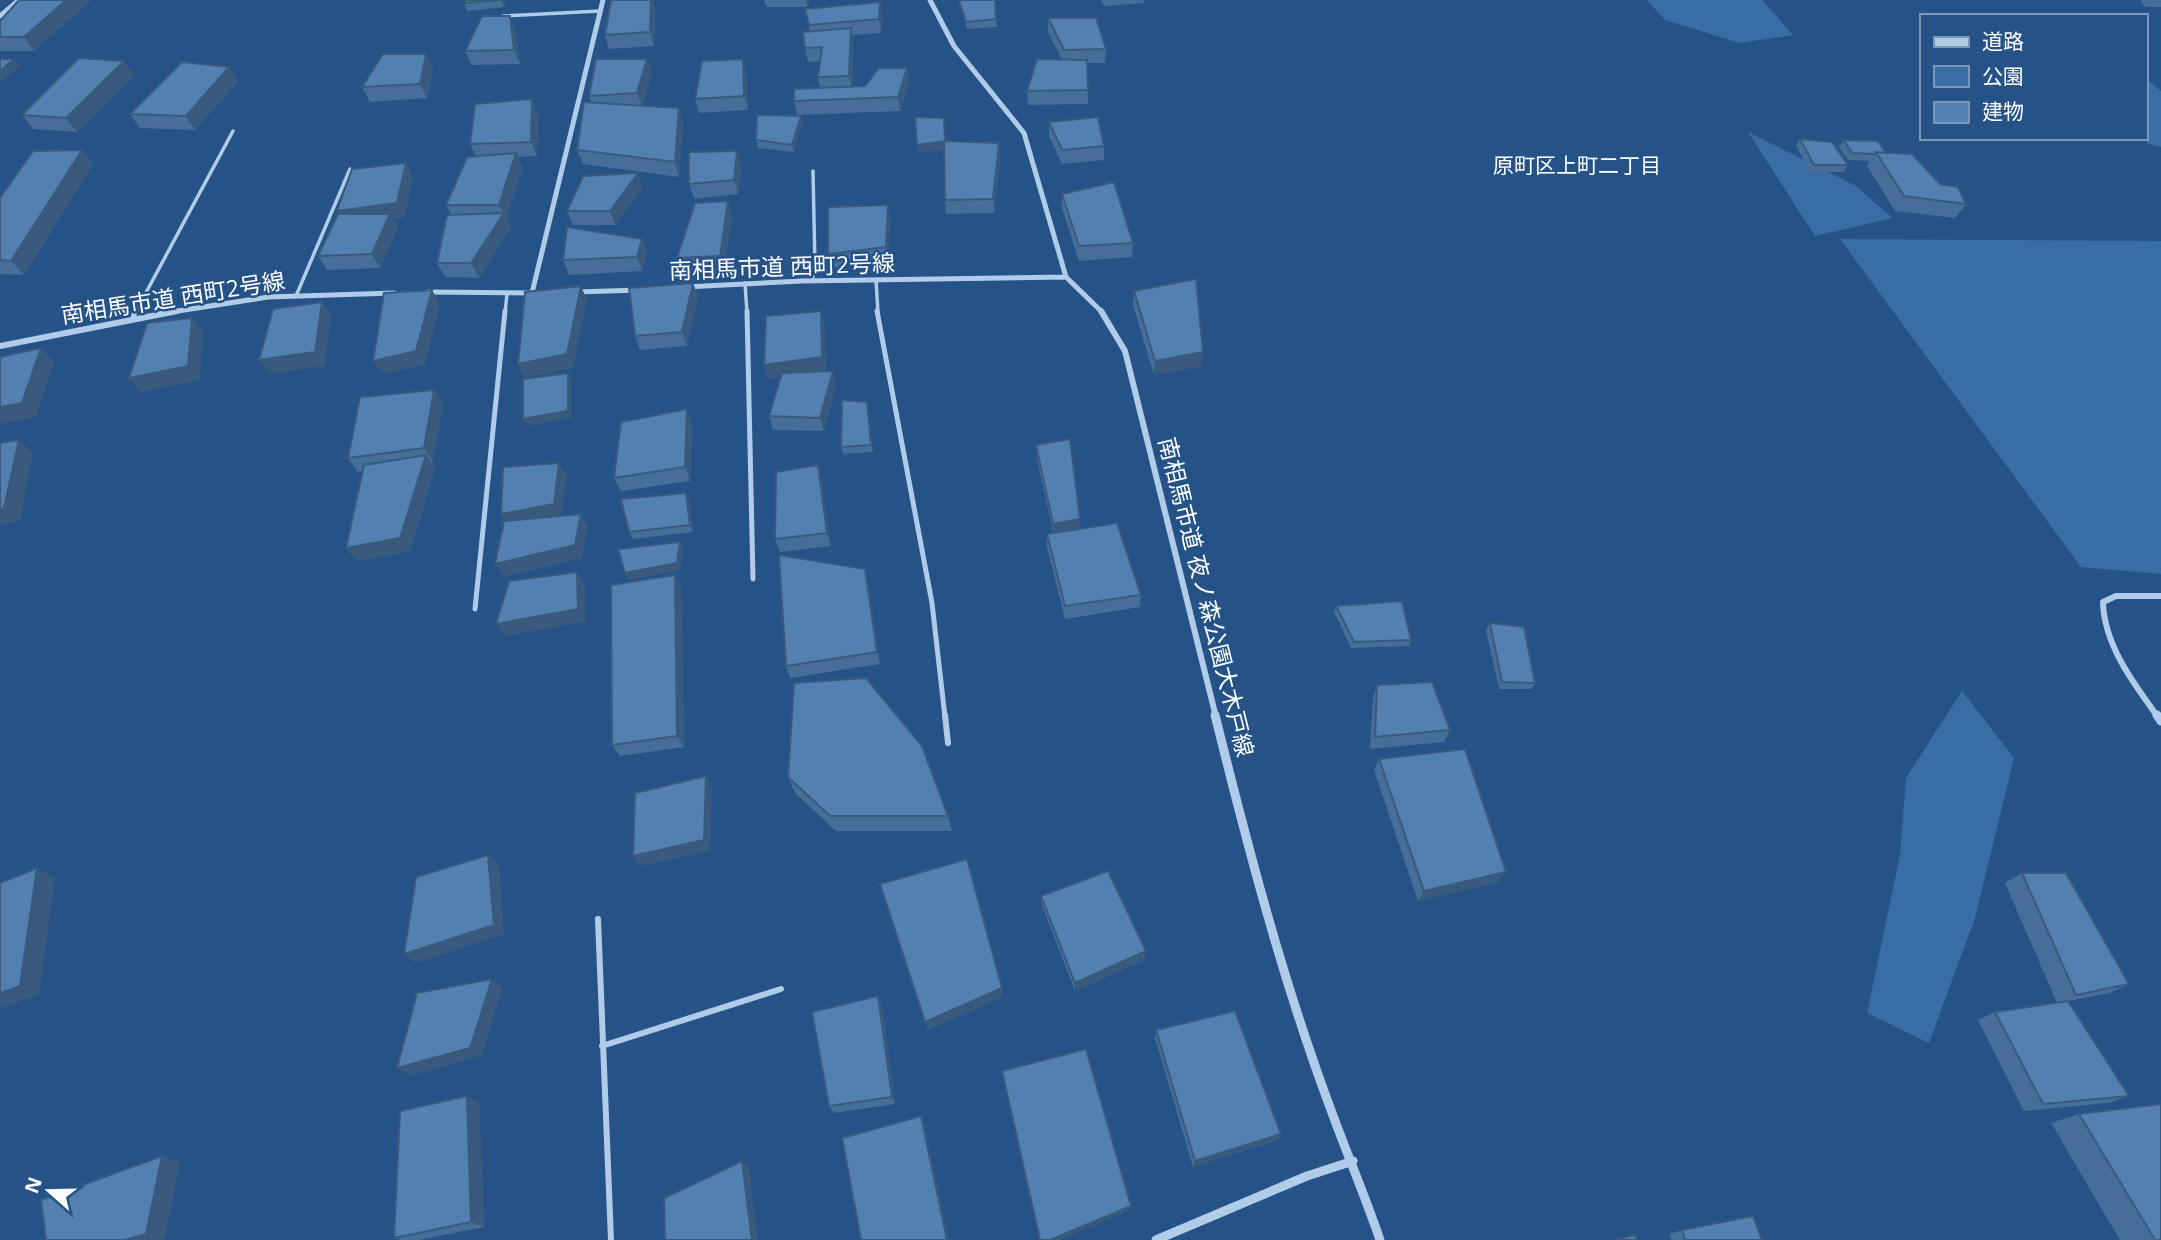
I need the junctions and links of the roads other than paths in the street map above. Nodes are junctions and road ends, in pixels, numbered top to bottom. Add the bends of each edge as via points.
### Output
1 (19, 0) edge
2 (603, 0) edge
3 (930, 0) edge
4 (600, 10) junction
5 (0, 16) edge
6 (496, 17) edge
7 (233, 131) dead end
8 (350, 169) edge
9 (813, 171) dead end
10 (1066, 277) junction
11 (876, 280) junction
12 (812, 281) junction
13 (745, 283) junction
14 (682, 287) edge
15 (644, 289) edge
16 (406, 292) edge
17 (417, 292) edge
18 (532, 293) junction
19 (545, 293) edge
20 (570, 293) edge
21 (507, 294) junction
22 (296, 296) junction
23 (132, 318) junction
24 (0, 346) edge
25 (753, 579) dead end
26 (2161, 596) edge
27 (475, 609) dead end
28 (2161, 721) edge
29 (948, 743) dead end
30 (598, 919) dead end
31 (781, 989) dead end
32 (602, 1046) junction
33 (1353, 1161) junction
34 (611, 1240) edge
35 (1156, 1240) edge
36 (1380, 1240) edge

1 - 5 street
2 - 4 street
3 - 10 street via 954,46 1024,133
4 - 6 lane
4 - 18 street
7 - 23 lane
8 - 22 lane
9 - 12 lane
10 - 11 street, 南相馬市道 西町2号線
10 - 33 street, 南相馬市道 夜ノ森公園大木戸線 via 1099,307 1125,351 1271,925 1331,1111
11 - 12 street, 南相馬市道 西町2号線
11 - 29 lane via 899,438 932,603
12 - 13 street, 南相馬市道 西町2号線
13 - 14 street, 南相馬市道 西町2号線
13 - 25 lane
15 - 20 street, 南相馬市道 西町2号線
16 - 22 street, 南相馬市道 西町2号線
17 - 21 street
18 - 19 street
18 - 21 street
21 - 27 lane
22 - 23 street, 南相馬市道 西町2号線
23 - 24 street, 南相馬市道 西町2号線
26 - 28 street via 2116,596 2104,601 2101,614 2117,652
30 - 32 lane
31 - 32 lane
32 - 34 lane
33 - 35 street
33 - 36 street, 南相馬市道 夜ノ森公園大木戸線

